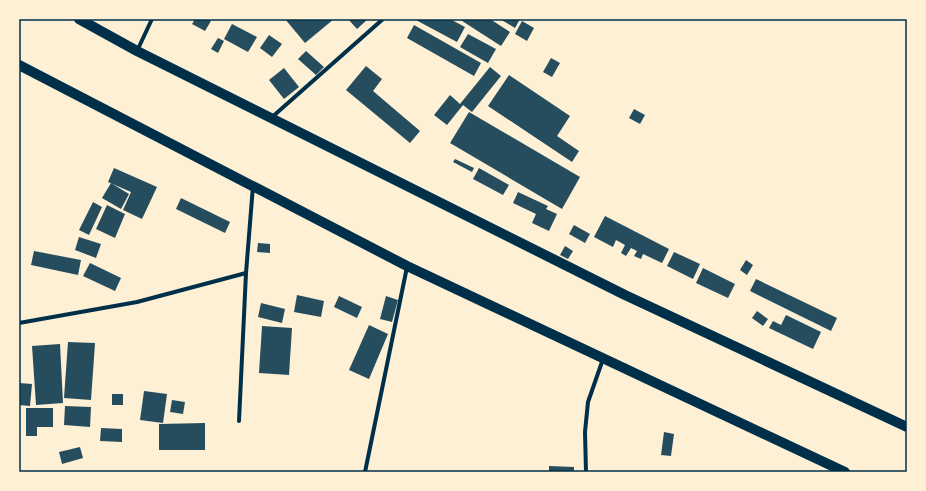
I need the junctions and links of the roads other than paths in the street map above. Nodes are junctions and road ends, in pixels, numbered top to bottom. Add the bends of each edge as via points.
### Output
1 (79, 19) edge
2 (152, 19) edge
3 (383, 19) edge
4 (137, 52) junction
5 (19, 65) edge
6 (271, 118) junction
7 (253, 186) junction
8 (407, 266) junction
9 (246, 273) junction
10 (19, 323) edge
11 (603, 358) junction
12 (239, 421) dead end
13 (907, 427) edge
14 (830, 469) edge
15 (365, 472) edge
16 (586, 472) edge
17 (845, 472) edge

1 - 4 highway
2 - 4 street
3 - 6 street
4 - 6 highway
5 - 7 highway
6 - 13 highway via 625,295
7 - 8 highway
7 - 9 street
8 - 11 highway
8 - 15 street
9 - 10 street via 137,302
9 - 12 street
11 - 14 highway
11 - 16 street via 588,402 585,432
14 - 17 highway

